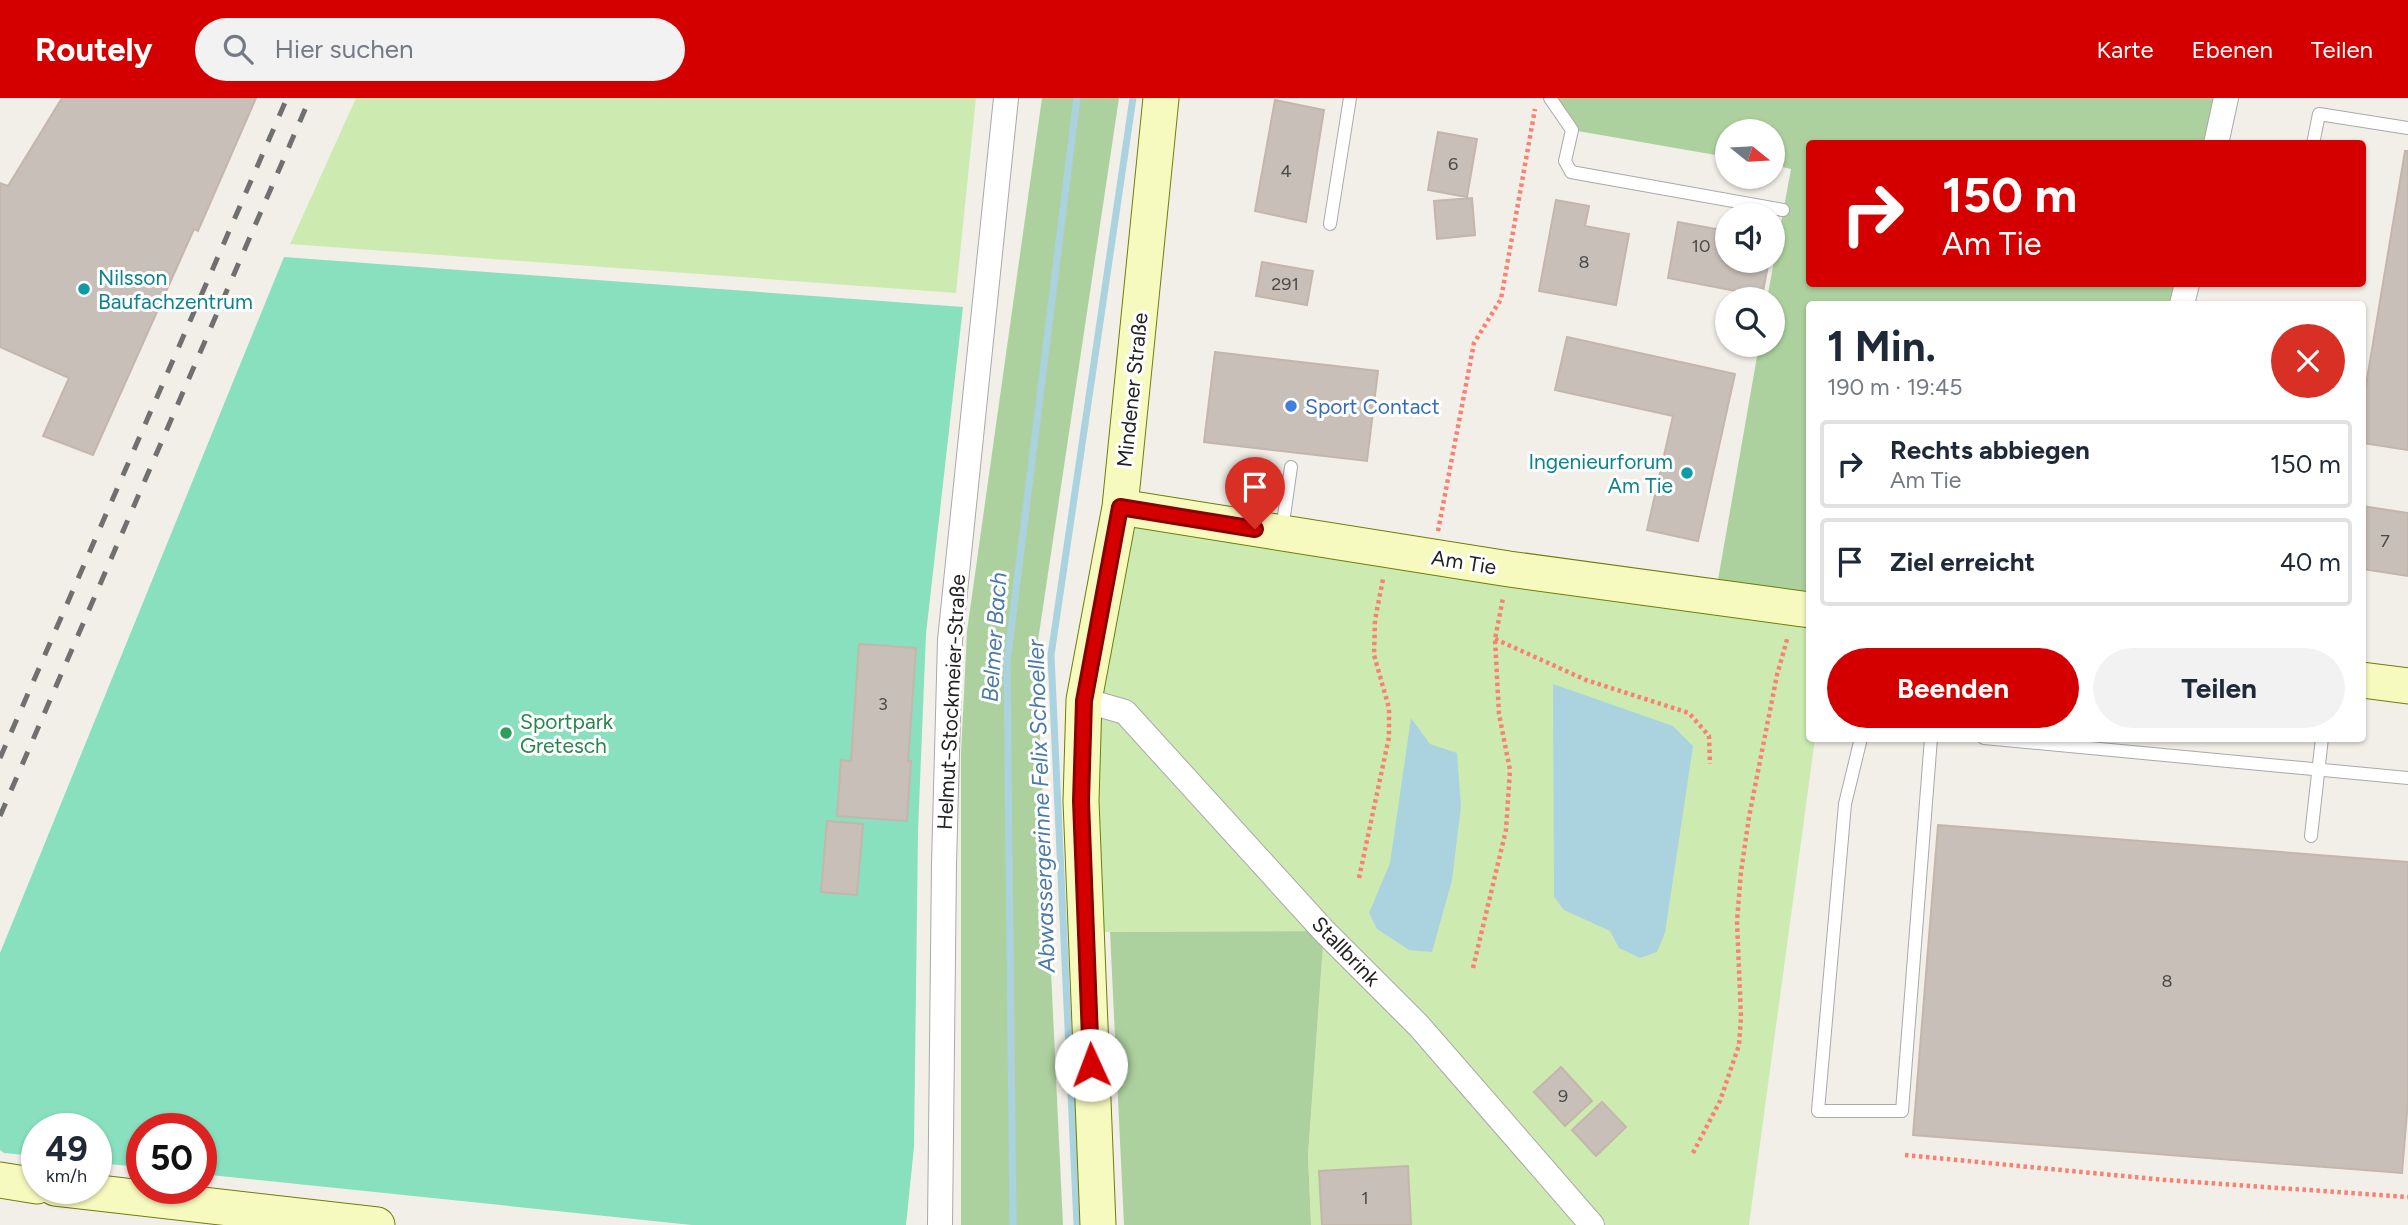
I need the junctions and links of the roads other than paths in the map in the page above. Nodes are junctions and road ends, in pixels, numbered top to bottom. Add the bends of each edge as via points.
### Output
1 (1006, 98) edge
2 (1161, 98) edge
3 (1350, 98) edge
4 (1550, 98) edge
5 (2226, 98) edge
6 (2408, 128) edge
7 (2217, 140) edge
8 (2314, 140) edge
9 (1744, 203) edge
10 (1330, 224) dead end
11 (1291, 467) dead end
12 (1120, 507) junction
13 (1282, 533) junction
14 (1803, 610) edge
15 (2366, 681) edge
16 (2408, 686) edge
17 (1084, 701) junction
18 (1860, 742) edge
19 (1931, 742) edge
20 (2026, 742) edge
21 (2322, 742) edge
22 (2318, 770) junction
23 (2408, 778) edge
24 (2311, 836) dead end
25 (0, 1180) edge
26 (21, 1183) edge
27 (112, 1195) edge
28 (377, 1225) edge
29 (940, 1225) edge
30 (1098, 1225) edge
31 (1592, 1225) edge

1 - 29 street, Helmut-Stockmeier-Straße via 950,640
2 - 12 main road, Mindener Straße
3 - 10 lane
4 - 9 lane via 1572,130 1565,161 1570,172
5 - 7 street
6 - 8 lane via 2319,114
11 - 13 lane
12 - 13 main road, Am Tie
12 - 17 main road, Mindener Straße
13 - 14 main road, Am Tie
15 - 16 main road
17 - 30 main road, Mindener Straße via 1081,801
17 - 31 street, Stallbrink via 1125,712 1325,931 1419,1026
18 - 19 lane via 1845,804 1818,1111 1902,1111
20 - 22 lane
21 - 22 lane
22 - 23 lane
22 - 24 lane
25 - 26 main road
27 - 28 main road

